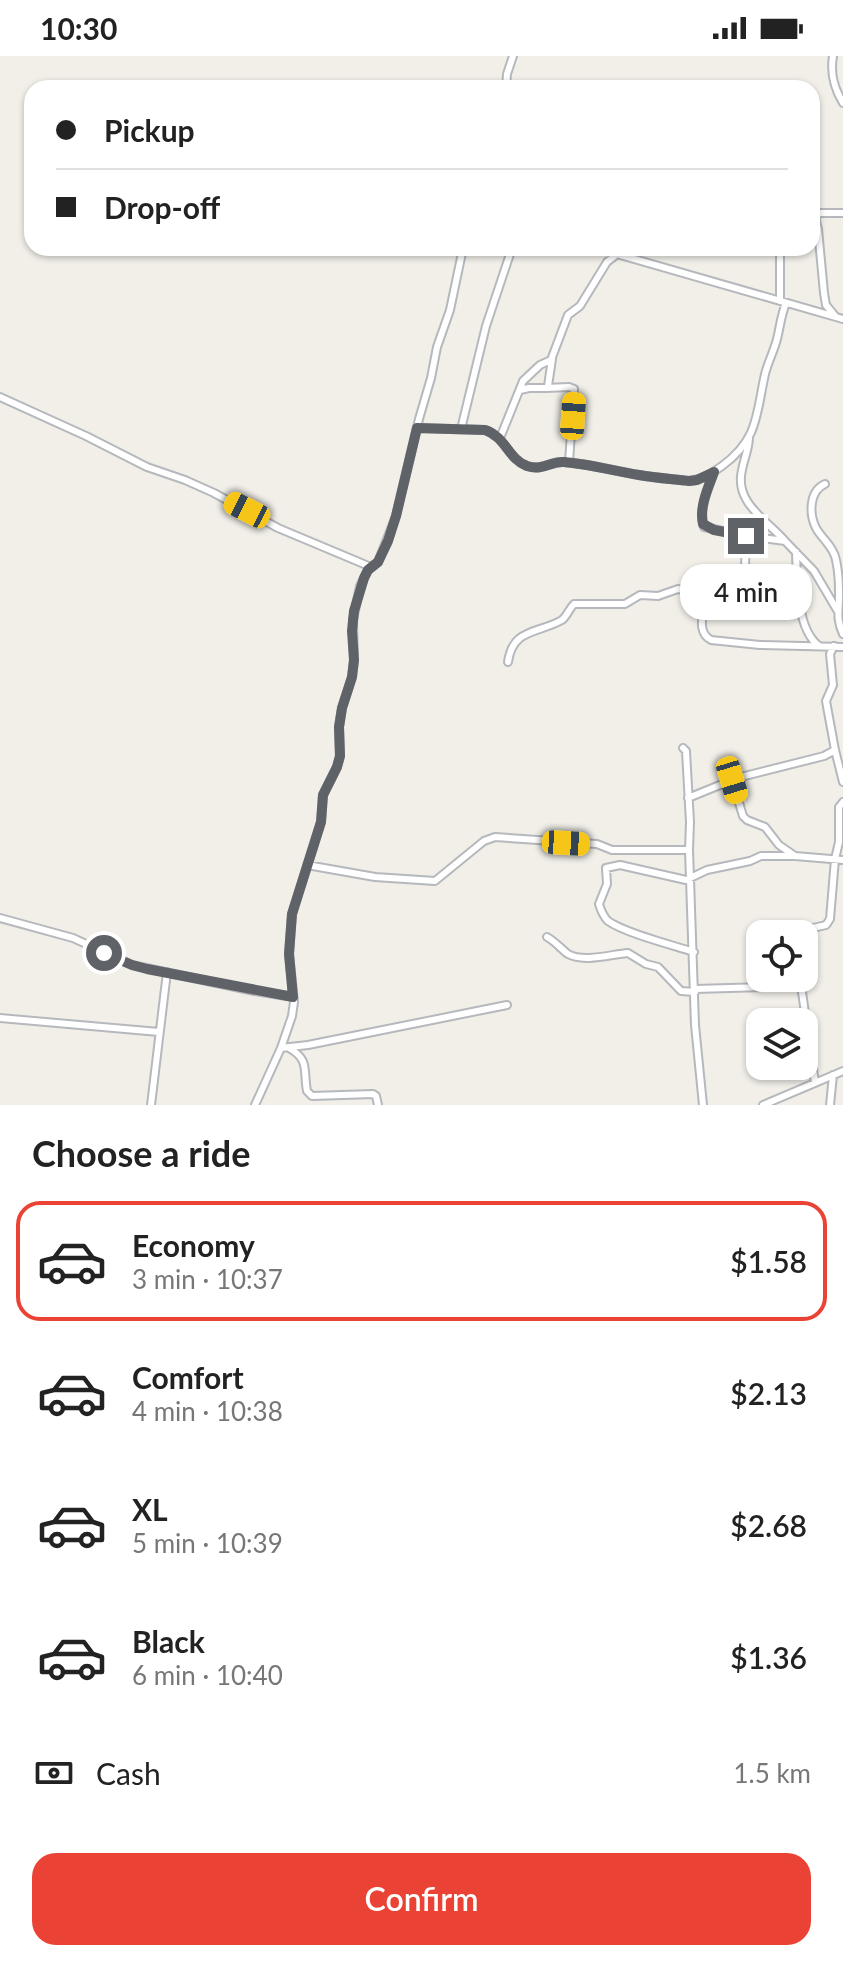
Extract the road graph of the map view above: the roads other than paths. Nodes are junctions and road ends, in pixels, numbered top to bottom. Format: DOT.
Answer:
graph roads {
  1 [pos="513,56"];
  2 [pos="833,56"];
  3 [pos="507,80"];
  4 [pos="843,103"];
  5 [pos="820,213"];
  6 [pos="843,213"];
  7 [pos="820,243"];
  8 [pos="461,256"];
  9 [pos="509,256"];
  10 [pos="614,256"];
  11 [pos="624,256"];
  12 [pos="780,256"];
  13 [pos="783,302"];
  14 [pos="835,316"];
  15 [pos="843,319"];
  16 [pos="552,359"];
  17 [pos="546,388"];
  18 [pos="520,390"];
  19 [pos="0,397"];
  20 [pos="417,428"];
  21 [pos="461,429"];
  22 [pos="749,437"];
  23 [pos="500,438"];
  24 [pos="569,462"];
  25 [pos="714,472"];
  26 [pos="825,484"];
  27 [pos="746,536"];
  28 [pos="785,541"];
  29 [pos="796,552"];
  30 [pos="371,567"];
  31 [pos="745,568"];
  32 [pos="840,578"];
  33 [pos="837,610"];
  34 [pos="843,634"];
  35 [pos="834,646"];
  36 [pos="820,647"];
  37 [pos="843,647"];
  38 [pos="508,662"];
  39 [pos="843,688"];
  40 [pos="831,690"];
  41 [pos="843,733"];
  42 [pos="832,735"];
  43 [pos="683,748"];
  44 [pos="835,750"];
  45 [pos="840,762"];
  46 [pos="732,780"];
  47 [pos="843,782"];
  48 [pos="688,798"];
  49 [pos="843,802"];
  50 [pos="689,850"];
  51 [pos="795,856"];
  52 [pos="835,859"];
  53 [pos="843,860"];
  54 [pos="307,865"];
  55 [pos="691,879"];
  56 [pos="0,918"];
  57 [pos="818,927"];
  58 [pos="547,937"];
  59 [pos="694,952"];
  60 [pos="167,972"];
  61 [pos="746,986"];
  62 [pos="695,990"];
  63 [pos="801,992"];
  64 [pos="293,997"];
  65 [pos="507,1005"];
  66 [pos="0,1018"];
  67 [pos="159,1032"];
  68 [pos="285,1048"];
  69 [pos="843,1071"];
  70 [pos="833,1075"];
  71 [pos="815,1083"];
  72 [pos="151,1105"];
  73 [pos="255,1105"];
  74 [pos="378,1105"];
  75 [pos="703,1105"];
  76 [pos="763,1105"];
  77 [pos="830,1105"];
  1 -- 3 [label="street"];
  2 -- 4 [label="street"];
  5 -- 6 [label="street"];
  7 -- 14 [label="street"];
  8 -- 20 [label="street"];
  9 -- 21 [label="street"];
  10 -- 16 [label="street"];
  11 -- 13 [label="street"];
  12 -- 13 [label="street"];
  13 -- 14 [label="street"];
  13 -- 22 [label="street"];
  14 -- 15 [label="street"];
  16 -- 17 [label="street"];
  16 -- 18 [label="street"];
  17 -- 18 [label="street"];
  17 -- 24 [label="street"];
  18 -- 23 [label="street"];
  19 -- 30 [label="street"];
  20 -- 21 [label="street"];
  20 -- 30 [label="street"];
  21 -- 23 [label="street"];
  22 -- 25 [label="street"];
  22 -- 28 [label="street"];
  23 -- 24 [label="street"];
  24 -- 25 [label="street"];
  25 -- 27 [label="street"];
  26 -- 32 [label="street"];
  27 -- 28 [label="street"];
  27 -- 31 [label="street"];
  28 -- 29 [label="street"];
  29 -- 33 [label="street"];
  29 -- 36 [label="street"];
  30 -- 54 [label="street"];
  32 -- 33 [label="street"];
  33 -- 34 [label="street"];
  35 -- 36 [label="street"];
  35 -- 37 [label="street"];
  35 -- 40 [label="street"];
  36 -- 38 [label="street"];
  39 -- 40 [label="street"];
  40 -- 42 [label="street"];
  41 -- 42 [label="street"];
  42 -- 44 [label="street"];
  43 -- 48 [label="street"];
  44 -- 45 [label="street"];
  44 -- 46 [label="street"];
  45 -- 47 [label="street"];
  46 -- 48 [label="street"];
  46 -- 51 [label="street"];
  48 -- 50 [label="street"];
  49 -- 52 [label="street"];
  50 -- 54 [label="street"];
  50 -- 55 [label="street"];
  51 -- 52 [label="street"];
  51 -- 55 [label="street"];
  52 -- 53 [label="street"];
  52 -- 57 [label="street"];
  54 -- 64 [label="street"];
  55 -- 59 [label="street"];
  55 -- 59 [label="street"];
  56 -- 60 [label="street"];
  58 -- 62 [label="street"];
  59 -- 62 [label="street"];
  60 -- 64 [label="street"];
  60 -- 67 [label="street"];
  61 -- 62 [label="street"];
  62 -- 75 [label="street"];
  63 -- 71 [label="street"];
  64 -- 68 [label="street"];
  65 -- 68 [label="street"];
  66 -- 67 [label="street"];
  67 -- 72 [label="street"];
  68 -- 73 [label="street"];
  68 -- 74 [label="street"];
  69 -- 70 [label="street"];
  70 -- 71 [label="street"];
  70 -- 77 [label="street"];
  71 -- 76 [label="street"];
}
